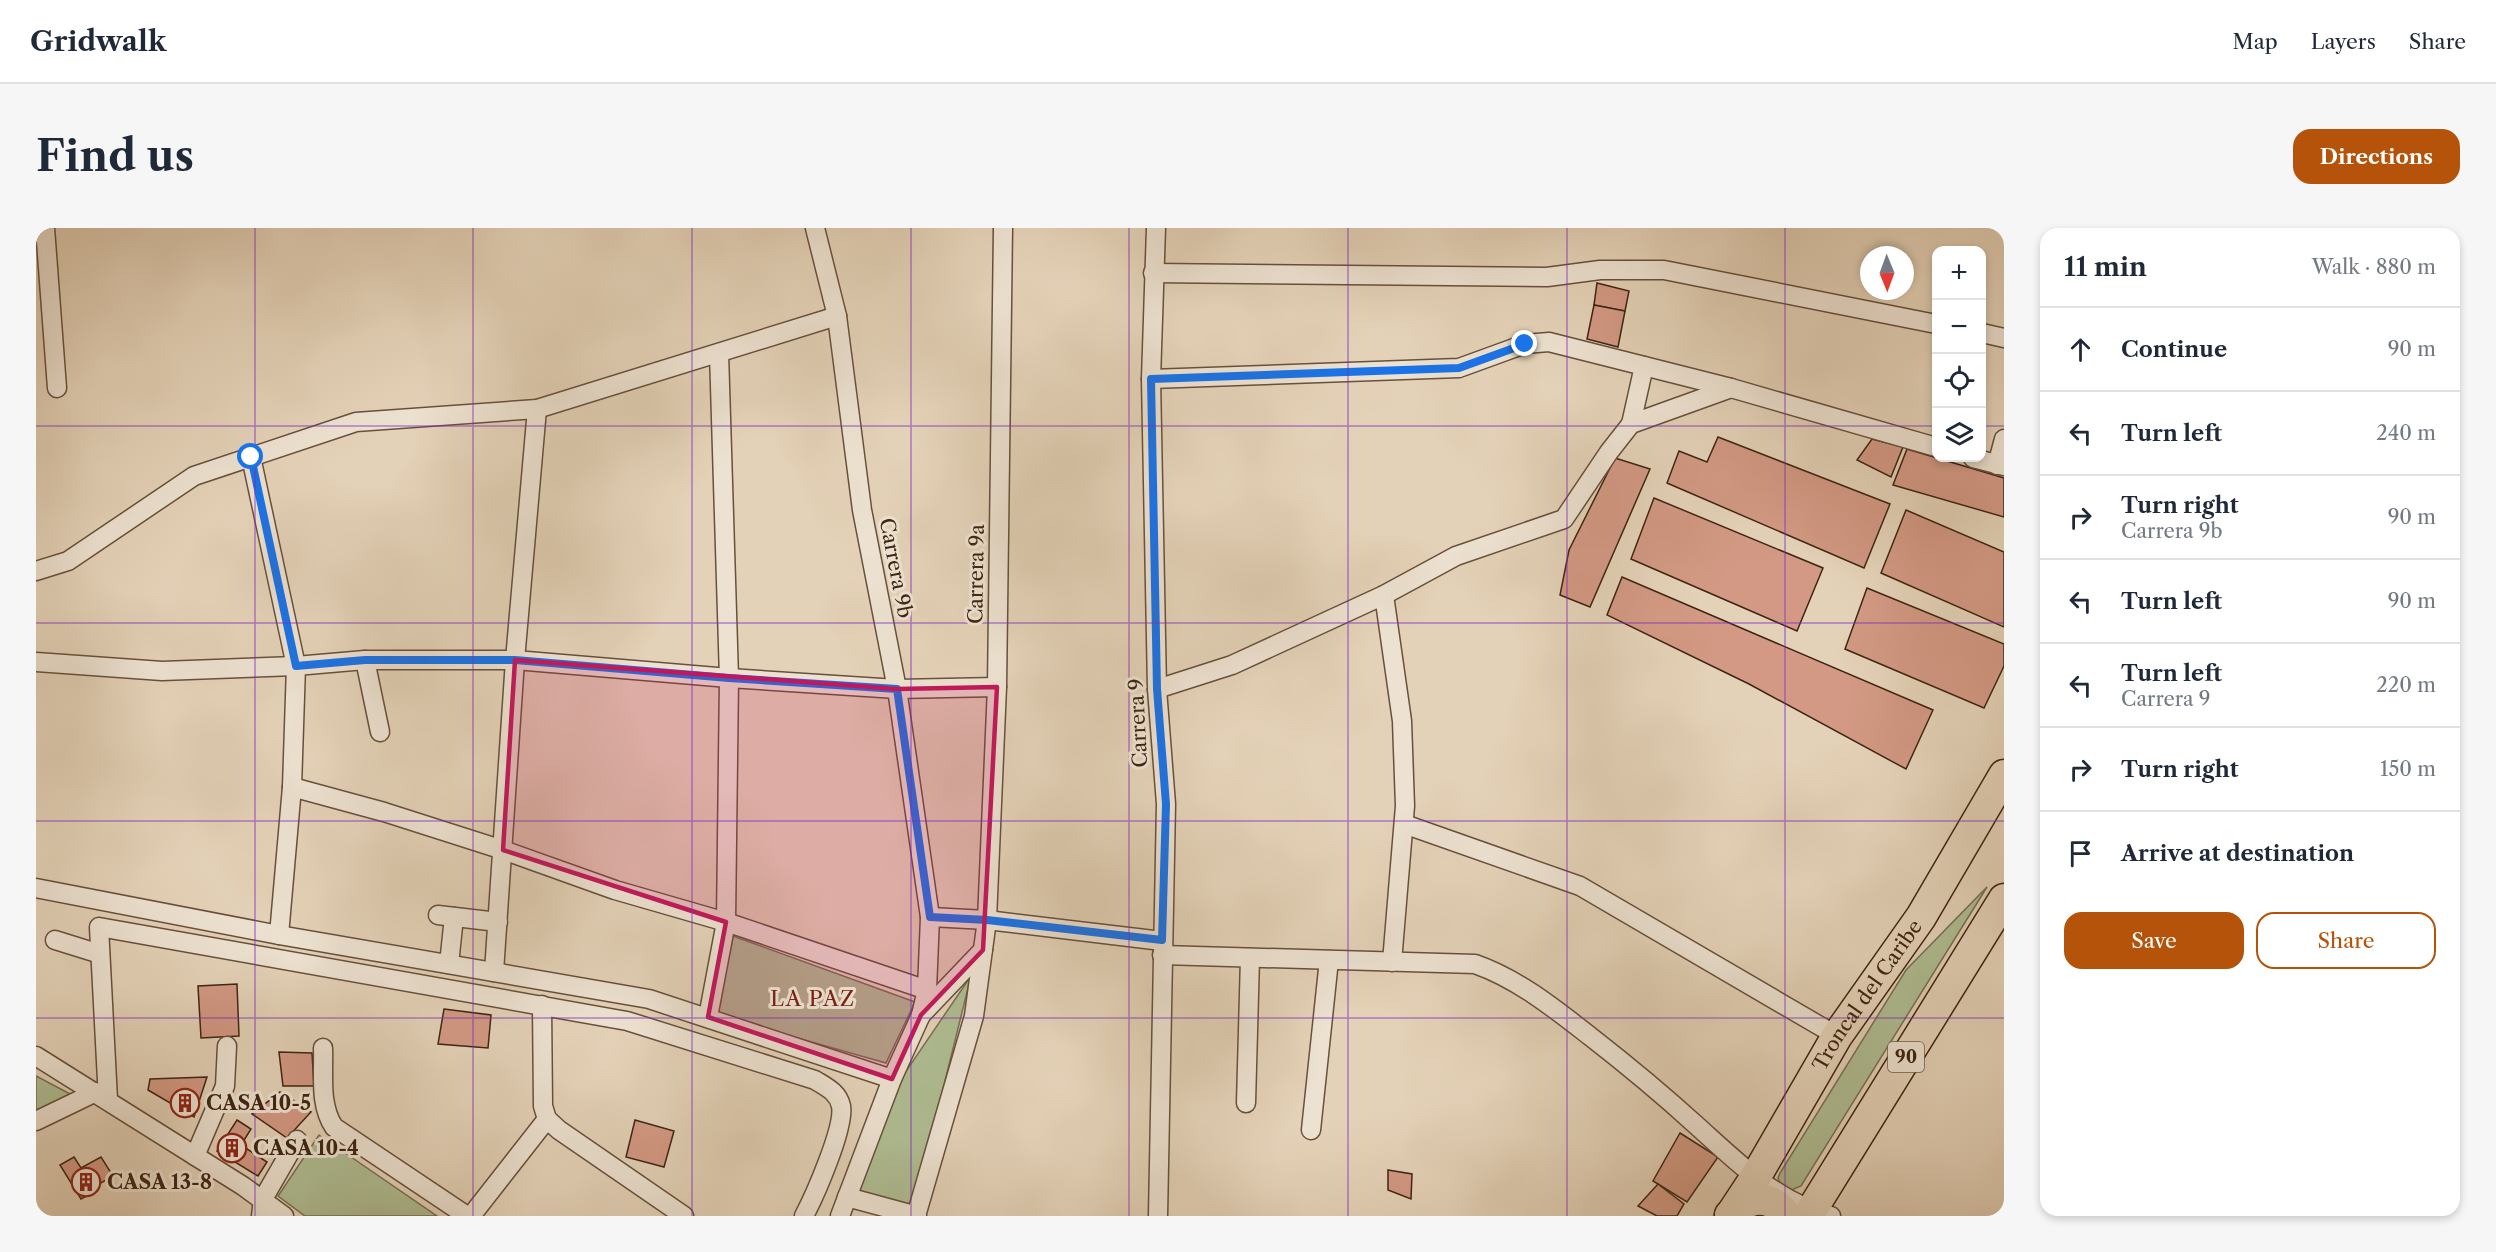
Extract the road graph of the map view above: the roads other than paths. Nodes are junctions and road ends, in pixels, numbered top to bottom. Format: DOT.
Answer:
graph roads {
  1 [pos="45,228"];
  2 [pos="815,228"];
  3 [pos="1003,228"];
  4 [pos="1156,228"];
  5 [pos="1153,273"];
  6 [pos="837,316"];
  7 [pos="1932,323"];
  8 [pos="1986,334"];
  9 [pos="2004,338"];
  10 [pos="719,353"];
  11 [pos="1644,366"];
  12 [pos="1151,379"];
  13 [pos="57,388"];
  14 [pos="1731,388"];
  15 [pos="537,409"];
  16 [pos="1631,424"];
  17 [pos="2004,439"];
  18 [pos="1932,446"];
  19 [pos="251,457"];
  20 [pos="1986,462"];
  21 [pos="2001,466"];
  22 [pos="36,571"];
  23 [pos="1384,595"];
  24 [pos="365,660"];
  25 [pos="515,660"];
  26 [pos="36,662"];
  27 [pos="296,666"];
  28 [pos="729,678"];
  29 [pos="998,687"];
  30 [pos="897,689"];
  31 [pos="1157,689"];
  32 [pos="380,732"];
  33 [pos="2004,775"];
  34 [pos="292,788"];
  35 [pos="1404,824"];
  36 [pos="503,850"];
  37 [pos="36,888"];
  38 [pos="2004,899"];
  39 [pos="930,917"];
  40 [pos="987,920"];
  41 [pos="498,922"];
  42 [pos="726,922"];
  43 [pos="279,936"];
  44 [pos="55,940"];
  45 [pos="1162,948"];
  46 [pos="983,950"];
  47 [pos="100,954"];
  48 [pos="1250,958"];
  49 [pos="1329,960"];
  50 [pos="1392,962"];
  51 [pos="449,964"];
  52 [pos="494,972"];
  53 [pos="927,990"];
  54 [pos="542,1005"];
  55 [pos="921,1015"];
  56 [pos="708,1017"];
  57 [pos="1836,1036"];
  58 [pos="227,1046"];
  59 [pos="323,1048"];
  60 [pos="36,1056"];
  61 [pos="892,1079"];
  62 [pos="102,1096"];
  63 [pos="1246,1103"];
  64 [pos="547,1119"];
  65 [pos="36,1121"];
  66 [pos="1311,1130"];
  67 [pos="297,1140"];
  68 [pos="195,1156"];
  69 [pos="1755,1178"];
  70 [pos="847,1197"];
  71 [pos="262,1208"];
  72 [pos="1730,1215"];
  73 [pos="1809,1215"];
  74 [pos="284,1216"];
  75 [pos="469,1216"];
  76 [pos="684,1216"];
  77 [pos="804,1216"];
  78 [pos="840,1216"];
  79 [pos="917,1216"];
  80 [pos="1158,1216"];
  1 -- 13 [label="street"];
  2 -- 6 [label="street, Carrera 9b"];
  3 -- 29 [label="street, Carrera 9a"];
  4 -- 5 [label="street, Carrera 9"];
  5 -- 7 [label="street"];
  5 -- 12 [label="street, Carrera 9"];
  6 -- 10 [label="street"];
  6 -- 30 [label="street, Carrera 9b"];
  8 -- 9 [label="street"];
  10 -- 15 [label="street"];
  10 -- 28 [label="street"];
  11 -- 12 [label="street"];
  11 -- 14 [label="street"];
  11 -- 16 [label="street"];
  12 -- 31 [label="street, Carrera 9"];
  14 -- 16 [label="street"];
  14 -- 18 [label="street"];
  15 -- 19 [label="street"];
  15 -- 25 [label="street"];
  16 -- 23 [label="street"];
  17 -- 21 [label="street"];
  19 -- 22 [label="street"];
  19 -- 27 [label="street"];
  20 -- 21 [label="street"];
  23 -- 31 [label="street"];
  23 -- 35 [label="street"];
  24 -- 25 [label="street"];
  24 -- 27 [label="street"];
  24 -- 32 [label="street"];
  25 -- 28 [label="street"];
  25 -- 36 [label="street"];
  26 -- 27 [label="street"];
  27 -- 34 [label="street"];
  28 -- 30 [label="street"];
  28 -- 42 [label="street"];
  29 -- 30 [label="street"];
  29 -- 40 [label="street, Carrera 9a"];
  30 -- 39 [label="street, Carrera 9b"];
  31 -- 45 [label="street, Carrera 9"];
  33 -- 57 [label="highway, Troncal del Caribe"];
  34 -- 36 [label="street"];
  34 -- 43 [label="street"];
  35 -- 50 [label="street"];
  35 -- 57 [label="street"];
  36 -- 41 [label="street"];
  36 -- 42 [label="street"];
  37 -- 43 [label="street"];
  38 -- 73 [label="highway, 90"];
  39 -- 40 [label="street"];
  39 -- 53 [label="street, Carrera 9b"];
  40 -- 45 [label="street"];
  40 -- 46 [label="street, Carrera 9a"];
  41 -- 51 [label="street"];
  41 -- 52 [label="street"];
  42 -- 53 [label="street"];
  42 -- 56 [label="street"];
  43 -- 51 [label="street"];
  44 -- 47 [label="street"];
  45 -- 48 [label="street"];
  45 -- 80 [label="street, Carrera 9"];
  46 -- 55 [label="street"];
  46 -- 79 [label="street, Carrera 9a"];
  47 -- 54 [label="street"];
  47 -- 62 [label="street"];
  48 -- 49 [label="street"];
  48 -- 63 [label="street"];
  49 -- 50 [label="street"];
  49 -- 66 [label="street"];
  50 -- 69 [label="street"];
  51 -- 52 [label="street"];
  52 -- 56 [label="street"];
  53 -- 55 [label="street, Carrera 9b"];
  54 -- 64 [label="street"];
  54 -- 77 [label="street"];
  55 -- 61 [label="street"];
  56 -- 61 [label="street"];
  57 -- 69 [label="highway, Troncal del Caribe"];
  58 -- 68 [label="street"];
  59 -- 75 [label="street"];
  60 -- 62 [label="street"];
  61 -- 70 [label="street"];
  62 -- 65 [label="street"];
  62 -- 68 [label="street"];
  64 -- 75 [label="street"];
  64 -- 76 [label="street"];
  67 -- 71 [label="street"];
  68 -- 71 [label="street"];
  69 -- 72 [label="highway, Troncal del Caribe"];
  69 -- 73 [label="street"];
  70 -- 78 [label="street"];
  70 -- 79 [label="street"];
  71 -- 74 [label="street"];
  72 -- 73 [label="highway"];
}
